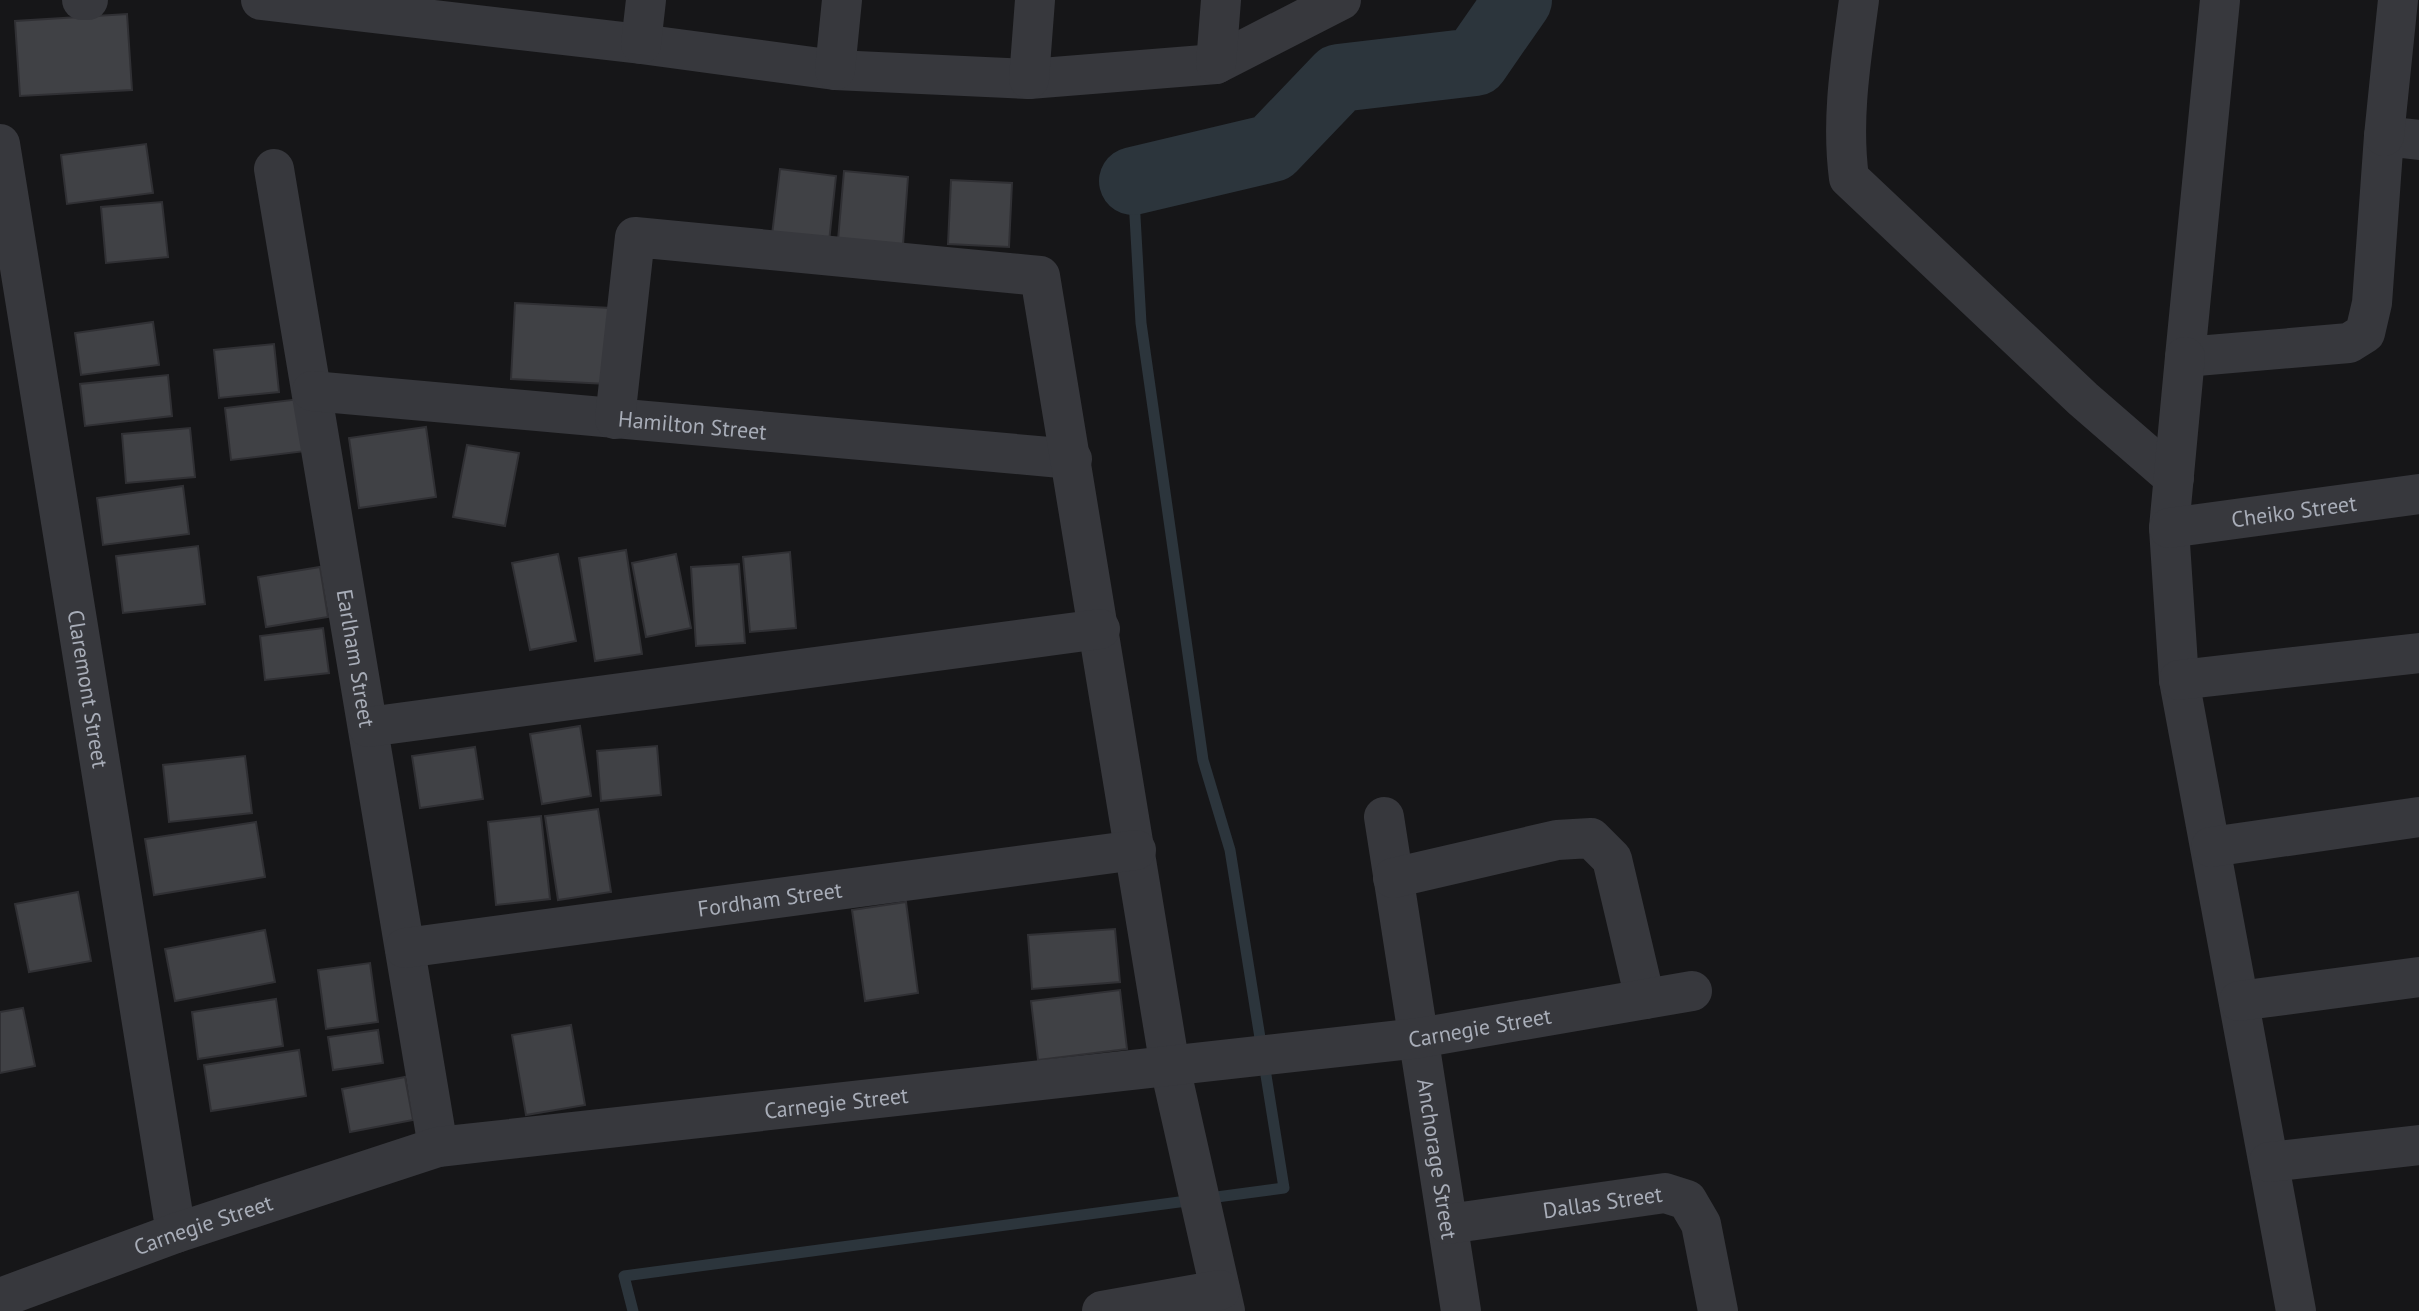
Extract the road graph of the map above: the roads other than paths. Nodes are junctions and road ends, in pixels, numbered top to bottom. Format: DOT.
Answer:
graph roads {
  1 [pos="82,0"];
  2 [pos="88,0"];
  3 [pos="264,0"];
  4 [pos="646,0"];
  5 [pos="842,0"];
  6 [pos="1035,0"];
  7 [pos="1221,0"];
  8 [pos="1341,0"];
  9 [pos="1859,0"];
  10 [pos="2220,0"];
  11 [pos="2398,0"];
  12 [pos="458,12"];
  13 [pos="641,44"];
  14 [pos="1216,64"];
  15 [pos="835,70"];
  16 [pos="1029,79"];
  17 [pos="2401,138"];
  18 [pos="0,144"];
  19 [pos="274,169"];
  20 [pos="2185,357"];
  21 [pos="312,391"];
  22 [pos="615,419"];
  23 [pos="1072,459"];
  24 [pos="2174,478"];
  25 [pos="2419,494"];
  26 [pos="2169,528"];
  27 [pos="1100,629"];
  28 [pos="2419,653"];
  29 [pos="2179,680"];
  30 [pos="368,727"];
  31 [pos="1384,817"];
  32 [pos="2419,817"];
  33 [pos="2211,847"];
  34 [pos="1136,850"];
  35 [pos="1393,878"];
  36 [pos="405,948"];
  37 [pos="2419,977"];
  38 [pos="1692,991"];
  39 [pos="1645,999"];
  40 [pos="2239,1001"];
  41 [pos="1419,1038"];
  42 [pos="1170,1067"];
  43 [pos="2419,1145"];
  44 [pos="438,1147"];
  45 [pos="2269,1162"];
  46 [pos="1448,1224"];
  47 [pos="176,1233"];
  48 [pos="0,1298"];
  49 [pos="1222,1300"];
  50 [pos="1102,1311"];
  51 [pos="1461,1311"];
  52 [pos="1718,1311"];
  53 [pos="2296,1311"];
  1 -- 2 [label="street"];
  3 -- 12 [label="street"];
  4 -- 13 [label="street"];
  5 -- 15 [label="street"];
  6 -- 16 [label="street"];
  7 -- 14 [label="street"];
  8 -- 14 [label="street"];
  9 -- 24 [label="street"];
  10 -- 20 [label="street"];
  11 -- 17 [label="street"];
  12 -- 13 [label="street"];
  13 -- 15 [label="street"];
  14 -- 16 [label="street"];
  15 -- 16 [label="street"];
  17 -- 20 [label="street"];
  18 -- 47 [label="street, Claremont Street"];
  19 -- 21 [label="street, Earlham Street"];
  20 -- 24 [label="street"];
  21 -- 22 [label="street, Hamilton Street"];
  21 -- 30 [label="street, Earlham Street"];
  22 -- 23 [label="street, Hamilton Street"];
  22 -- 23 [label="street"];
  23 -- 27 [label="street"];
  24 -- 26 [label="street"];
  25 -- 26 [label="street, Cheiko Street"];
  26 -- 29 [label="street"];
  27 -- 30 [label="street"];
  27 -- 34 [label="street"];
  28 -- 29 [label="street"];
  29 -- 33 [label="street"];
  30 -- 36 [label="street, Earlham Street"];
  31 -- 35 [label="street, Anchorage Street"];
  32 -- 33 [label="street"];
  33 -- 40 [label="street"];
  34 -- 36 [label="street, Fordham Street"];
  34 -- 42 [label="street"];
  35 -- 39 [label="street"];
  35 -- 41 [label="street, Anchorage Street"];
  36 -- 44 [label="street, Earlham Street"];
  37 -- 40 [label="street"];
  38 -- 39 [label="street, Carnegie Street"];
  39 -- 41 [label="street, Carnegie Street"];
  40 -- 45 [label="street"];
  41 -- 42 [label="street, Carnegie Street"];
  41 -- 46 [label="street, Anchorage Street"];
  42 -- 44 [label="street, Carnegie Street"];
  42 -- 49 [label="street"];
  43 -- 45 [label="street"];
  44 -- 47 [label="street, Carnegie Street"];
  45 -- 53 [label="street"];
  46 -- 51 [label="street, Anchorage Street"];
  46 -- 52 [label="street, Dallas Street"];
  47 -- 48 [label="street, Carnegie Street"];
  49 -- 50 [label="street"];
}
